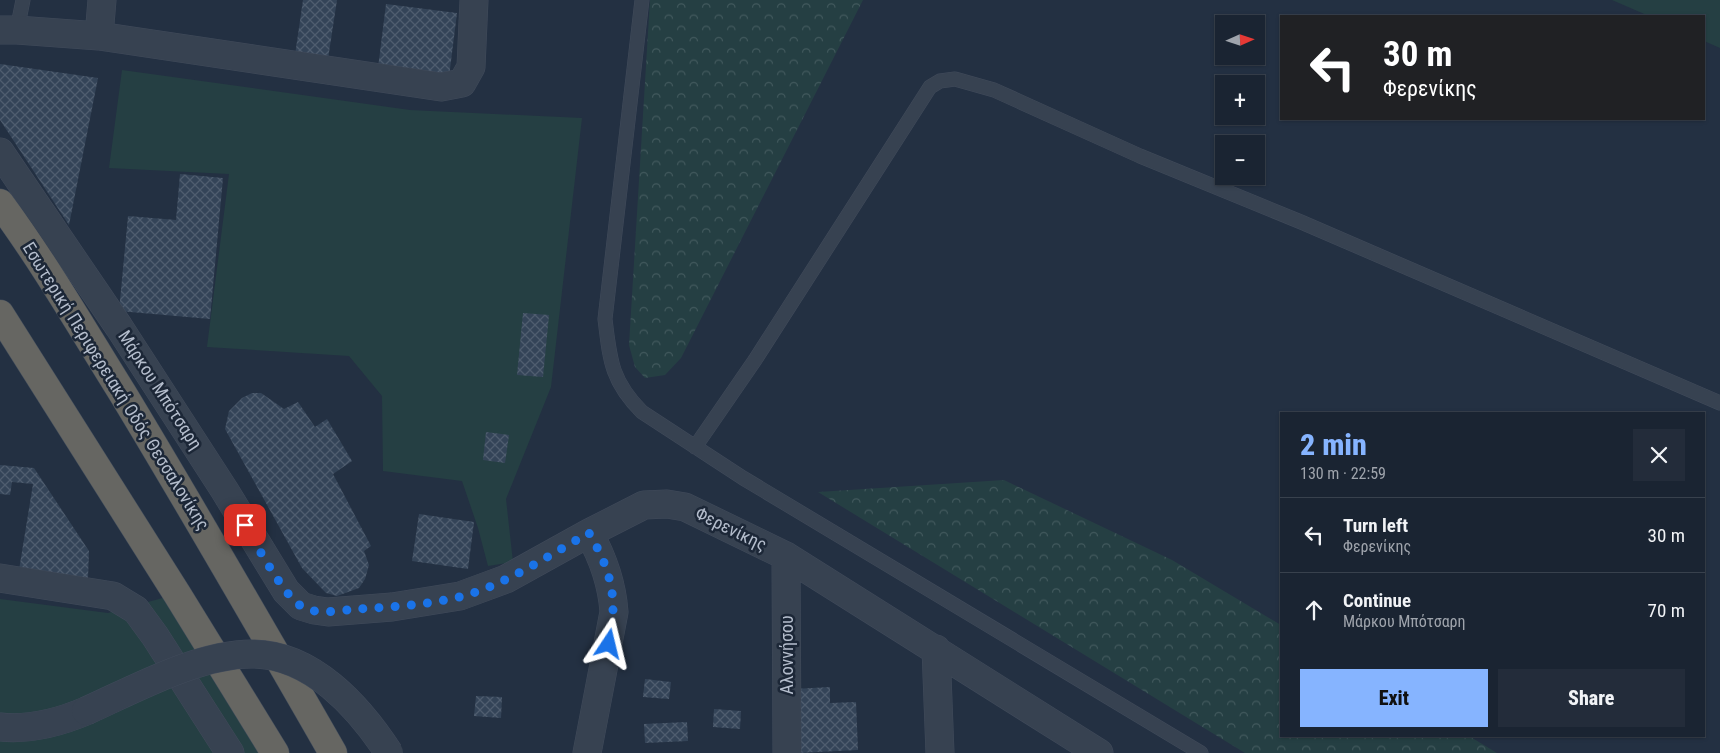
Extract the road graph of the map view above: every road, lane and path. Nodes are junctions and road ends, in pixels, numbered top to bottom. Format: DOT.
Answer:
graph roads {
  1 [pos="22,0"];
  2 [pos="102,0"];
  3 [pos="474,0"];
  4 [pos="642,0"];
  5 [pos="9,30"];
  6 [pos="99,36"];
  7 [pos="0,152"];
  8 [pos="0,203"];
  9 [pos="0,314"];
  10 [pos="1720,403"];
  11 [pos="695,447"];
  12 [pos="589,533"];
  13 [pos="786,556"];
  14 [pos="0,578"];
  15 [pos="328,612"];
  16 [pos="936,649"];
  17 [pos="0,727"];
  18 [pos="1095,752"];
  19 [pos="230,753"];
  20 [pos="275,753"];
  21 [pos="333,753"];
  22 [pos="388,753"];
  23 [pos="587,753"];
  24 [pos="787,753"];
  25 [pos="940,753"];
  26 [pos="1201,753"];
  1 -- 5 [label="lane"];
  2 -- 6 [label="street"];
  3 -- 6 [label="street"];
  4 -- 11 [label="lane"];
  5 -- 6 [label="street"];
  7 -- 15 [label="street, Μάρκου Μπότσαρη"];
  8 -- 21 [label="highway, Εσωτερική Περιφερειακή Οδός Θεσσαλονίκης"];
  9 -- 20 [label="highway"];
  10 -- 11 [label="lane"];
  11 -- 26 [label="lane"];
  12 -- 13 [label="street, Φερενίκης"];
  12 -- 15 [label="street, Φερενίκης"];
  12 -- 23 [label="street"];
  13 -- 16 [label="street, Φερενίκης"];
  13 -- 24 [label="street, Αλοννήσου"];
  14 -- 19 [label="street"];
  16 -- 18 [label="street, Φερενίκης"];
  16 -- 25 [label="street"];
  17 -- 22 [label="street, bridge"];
}
